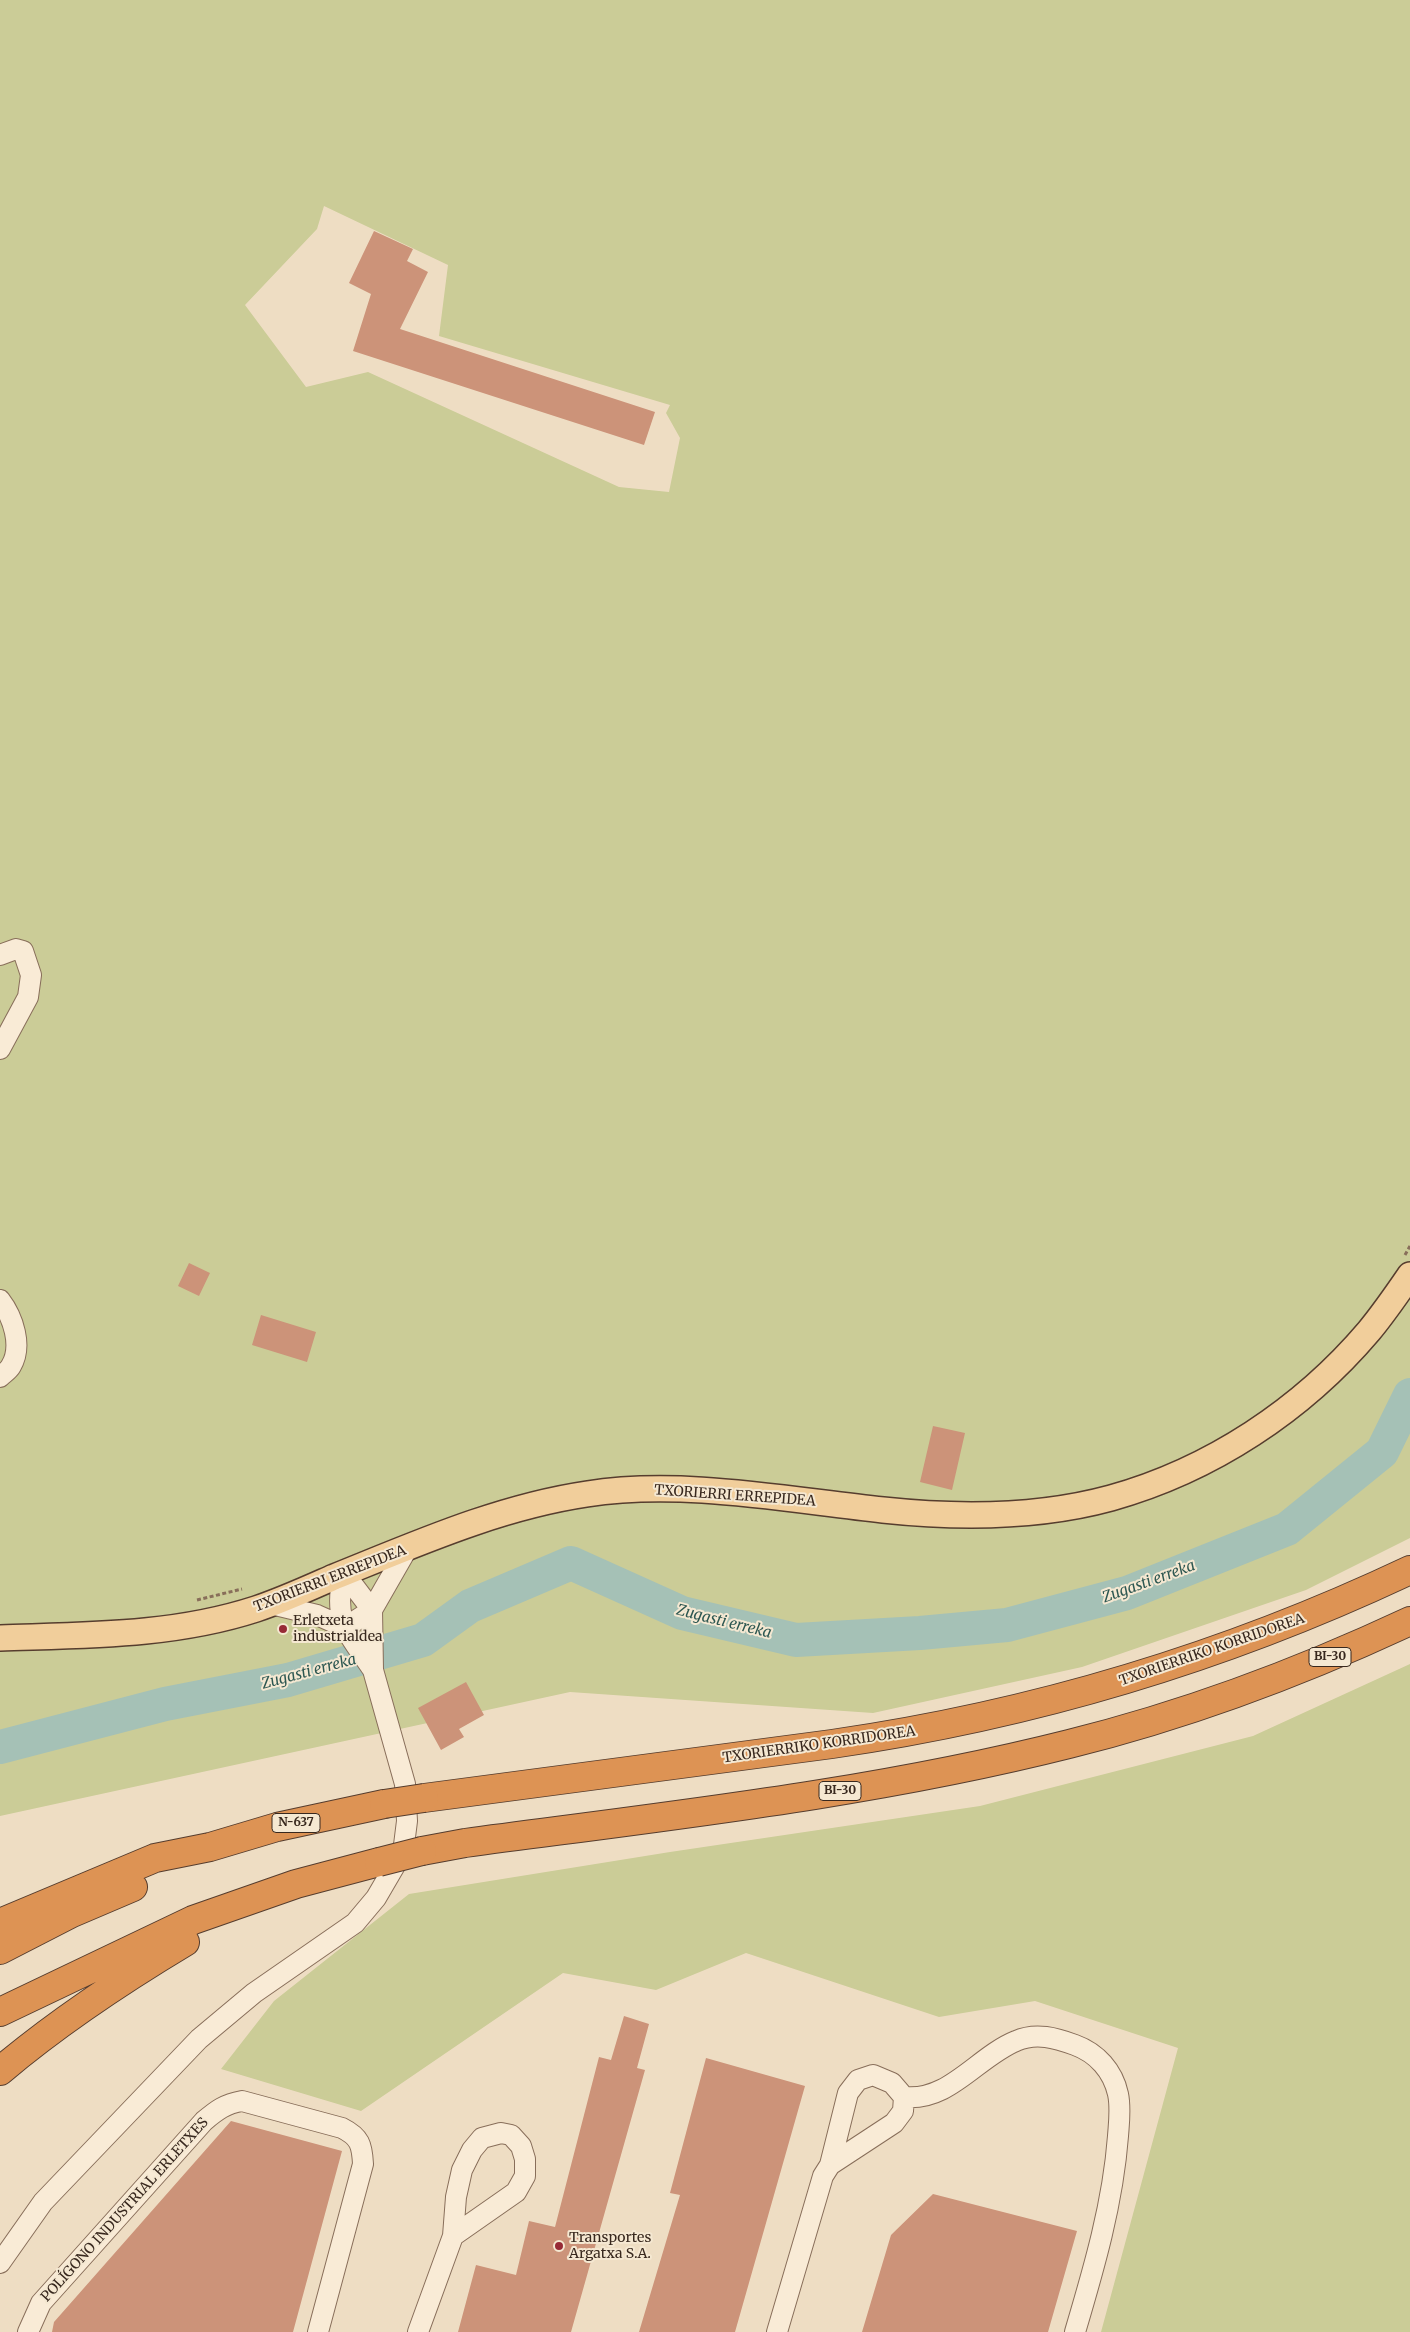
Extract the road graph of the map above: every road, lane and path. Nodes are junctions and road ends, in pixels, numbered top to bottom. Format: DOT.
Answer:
graph roads {
  1 [pos="0,955"];
  2 [pos="0,1049"];
  3 [pos="1410,1275"];
  4 [pos="0,1300"];
  5 [pos="0,1377"];
  6 [pos="406,1549"];
  7 [pos="1410,1570"];
  8 [pos="344,1573"];
  9 [pos="271,1604"];
  10 [pos="372,1614"];
  11 [pos="1410,1621"];
  12 [pos="344,1627"];
  13 [pos="0,1638"];
  14 [pos="373,1670"];
  15 [pos="210,1847"];
  16 [pos="260,1898"];
  17 [pos="0,1923"];
  18 [pos="0,1950"];
  19 [pos="0,2012"];
  20 [pos="0,2071"];
  21 [pos="904,2098"];
  22 [pos="830,2165"];
  23 [pos="453,2236"];
  24 [pos="0,2263"];
  25 [pos="28,2332"];
  26 [pos="318,2332"];
  27 [pos="418,2332"];
  28 [pos="777,2332"];
  29 [pos="1075,2332"];
  1 -- 2 [label="street"];
  3 -- 6 [label="main road, TXORIERRI ERREPIDEA"];
  4 -- 5 [label="street"];
  6 -- 8 [label="main road, TXORIERRI ERREPIDEA"];
  6 -- 10 [label="street"];
  7 -- 15 [label="highway, TXORIERRIKO KORRIDOREA / N-637, bridge"];
  8 -- 9 [label="main road, TXORIERRI ERREPIDEA"];
  8 -- 10 [label="street"];
  8 -- 12 [label="street"];
  9 -- 12 [label="street"];
  9 -- 13 [label="main road, TXORIERRI ERREPIDEA"];
  10 -- 12 [label="street"];
  10 -- 14 [label="street"];
  11 -- 16 [label="highway, BI-30, bridge"];
  12 -- 14 [label="street"];
  14 -- 24 [label="street"];
  15 -- 17 [label="highway"];
  15 -- 18 [label="highway"];
  16 -- 19 [label="highway"];
  16 -- 20 [label="highway"];
  21 -- 22 [label="street"];
  21 -- 22 [label="street"];
  21 -- 29 [label="street"];
  22 -- 28 [label="street"];
  23 -- 23 [label="street"];
  23 -- 27 [label="street"];
  25 -- 26 [label="street, POLÍGONO INDUSTRIAL ERLETXES"];
}
